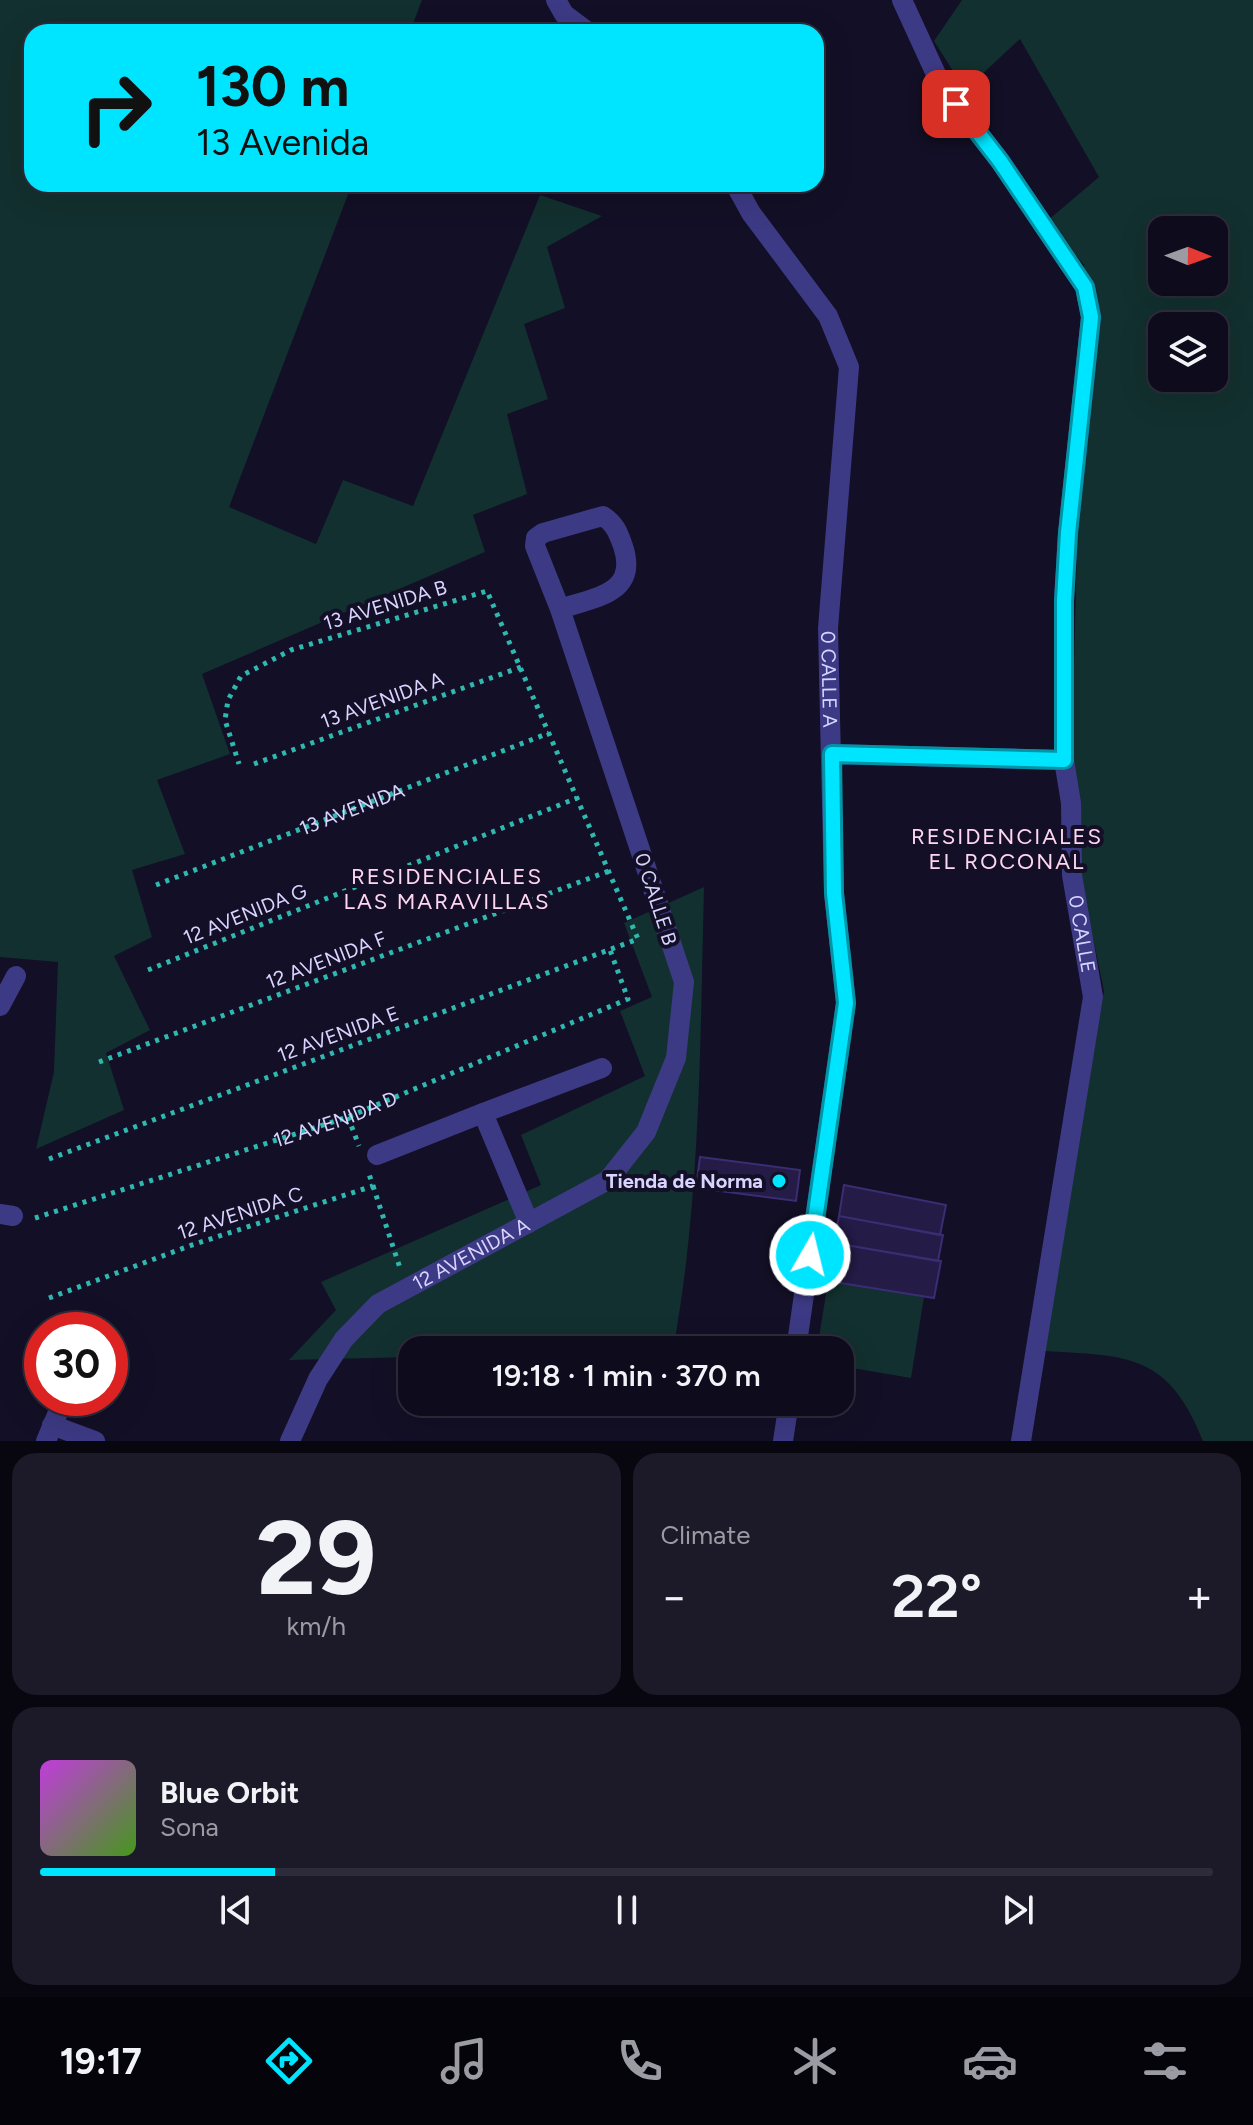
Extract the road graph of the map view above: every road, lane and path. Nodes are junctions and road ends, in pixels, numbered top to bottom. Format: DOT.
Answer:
graph roads {
  1 [pos="902,0"];
  2 [pos="560,7"];
  3 [pos="579,24"];
  4 [pos="739,192"];
  5 [pos="487,591"];
  6 [pos="560,609"];
  7 [pos="521,667"];
  8 [pos="549,733"];
  9 [pos="832,754"];
  10 [pos="1064,760"];
  11 [pos="239,764"];
  12 [pos="254,764"];
  13 [pos="577,798"];
  14 [pos="609,871"];
  15 [pos="156,885"];
  16 [pos="638,939"];
  17 [pos="610,950"];
  18 [pos="148,970"];
  19 [pos="16,976"];
  20 [pos="0,1006"];
  21 [pos="99,1062"];
  22 [pos="602,1068"];
  23 [pos="483,1113"];
  24 [pos="348,1117"];
  25 [pos="49,1159"];
  26 [pos="369,1162"];
  27 [pos="608,1180"];
  28 [pos="373,1186"];
  29 [pos="34,1218"];
  30 [pos="529,1223"];
  31 [pos="407,1287"];
  32 [pos="49,1298"];
  33 [pos="798,1336"];
  34 [pos="787,1416"];
  35 [pos="49,1433"];
  36 [pos="95,1441"];
  37 [pos="290,1441"];
  38 [pos="783,1441"];
  39 [pos="1021,1441"];
  1 -- 10 [label="street, 0 CALLE"];
  2 -- 3 [label="street"];
  4 -- 9 [label="street, 0 CALLE A"];
  5 -- 7 [label="path, 0 CALLE B"];
  5 -- 11 [label="path, 13 AVENIDA B"];
  6 -- 6 [label="street, 0 CALLE B"];
  6 -- 27 [label="street, 0 CALLE B"];
  7 -- 8 [label="path, 0 CALLE B"];
  7 -- 12 [label="path, 13 AVENIDA A"];
  8 -- 13 [label="path, 0 CALLE B"];
  8 -- 15 [label="path, 13 AVENIDA"];
  9 -- 10 [label="street"];
  9 -- 33 [label="street, 0 CALLE A"];
  10 -- 39 [label="street, 0 CALLE"];
  13 -- 14 [label="path, 0 CALLE B"];
  13 -- 18 [label="path, 12 AVENIDA G"];
  14 -- 16 [label="path, 0 CALLE B"];
  14 -- 21 [label="path, 12 AVENIDA F"];
  16 -- 17 [label="path, 12 AVENIDA E"];
  17 -- 24 [label="path, 12 AVENIDA D"];
  17 -- 25 [label="path, 12 AVENIDA E"];
  19 -- 20 [label="street"];
  22 -- 23 [label="street"];
  23 -- 26 [label="street"];
  23 -- 30 [label="street"];
  24 -- 26 [label="path"];
  24 -- 29 [label="path, 12 AVENIDA D"];
  26 -- 28 [label="path"];
  27 -- 30 [label="street, 12 AVENIDA A"];
  28 -- 31 [label="path"];
  28 -- 32 [label="path, 12 AVENIDA C"];
  30 -- 31 [label="street, 12 AVENIDA A"];
  31 -- 37 [label="street, 12 AVENIDA A"];
  34 -- 38 [label="street"];
  35 -- 36 [label="street"];
}
